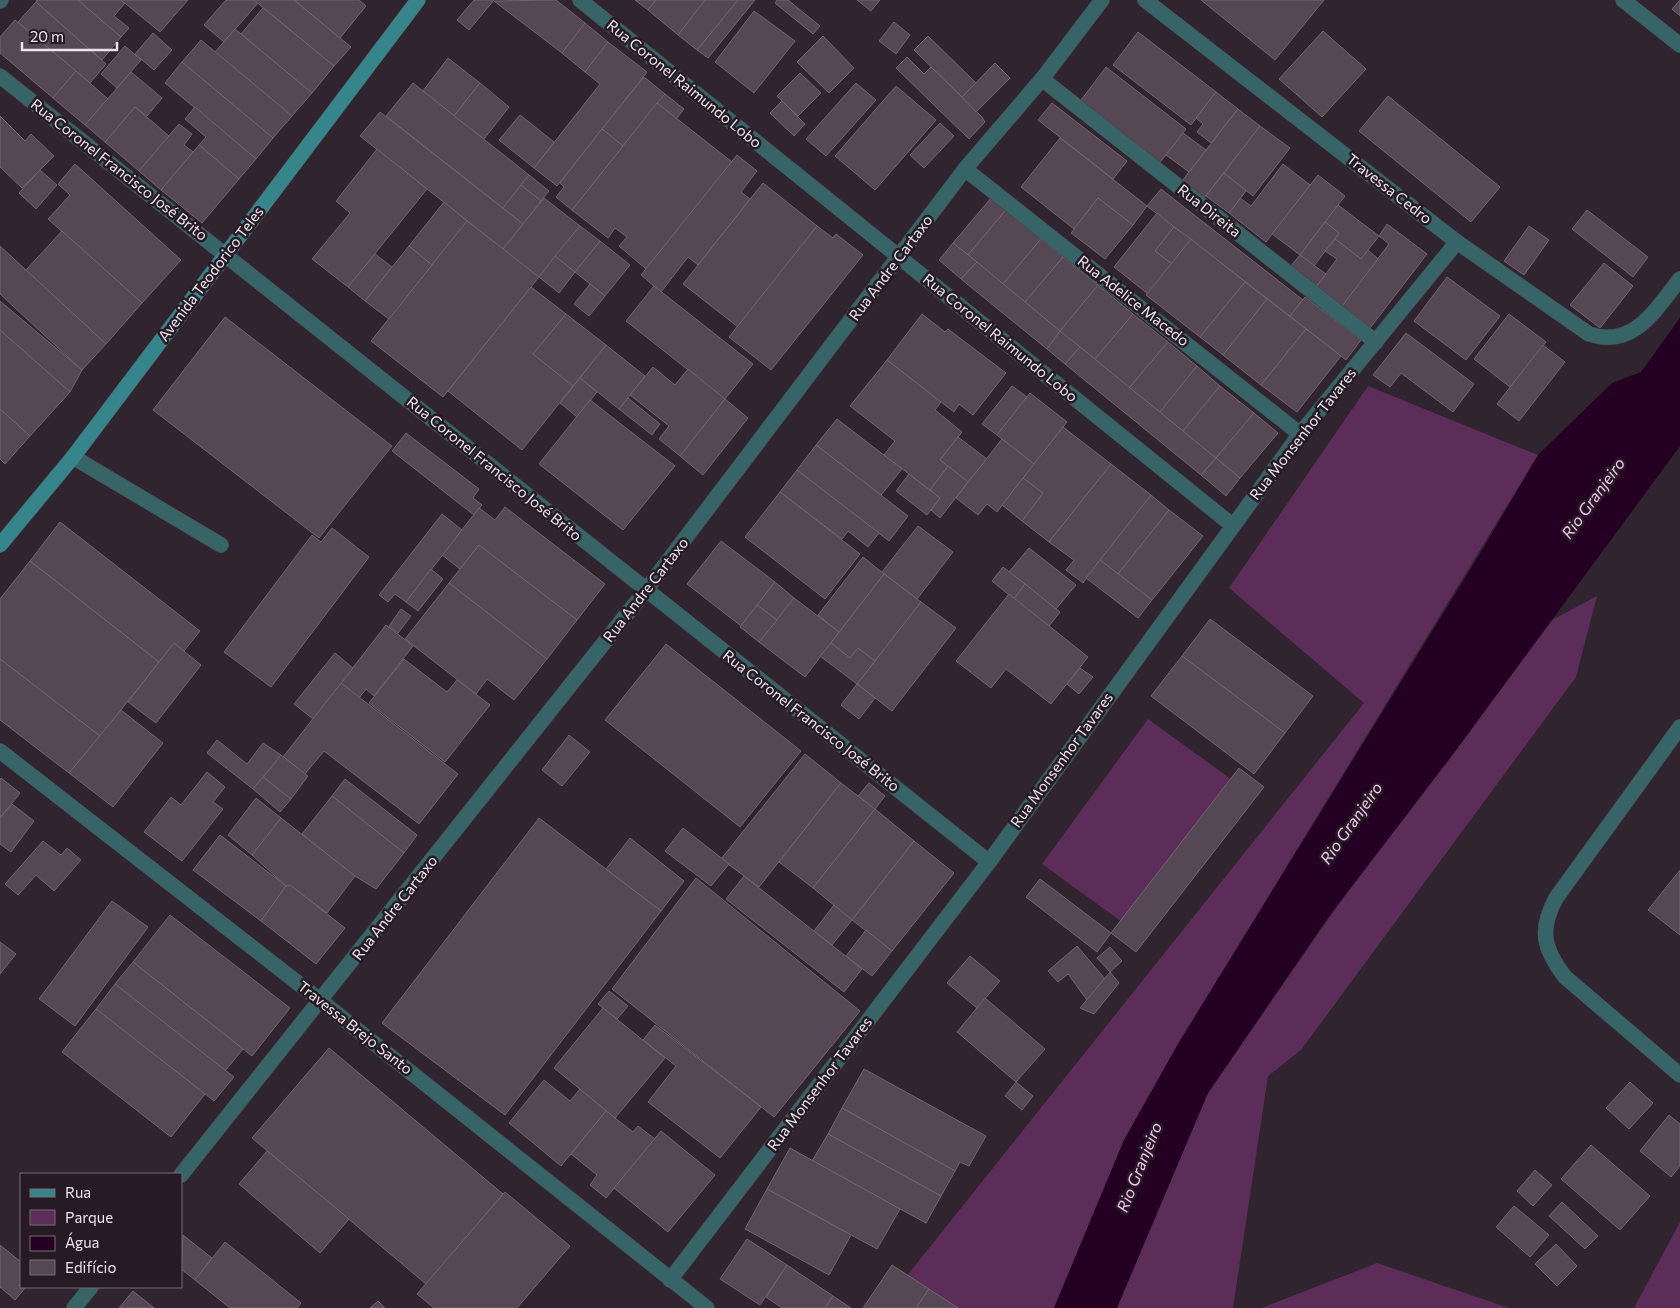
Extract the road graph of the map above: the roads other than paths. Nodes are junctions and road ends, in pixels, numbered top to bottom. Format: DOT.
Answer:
graph roads {
  1 [pos="418,0"];
  2 [pos="580,0"];
  3 [pos="1102,0"];
  4 [pos="1145,0"];
  5 [pos="1622,0"];
  6 [pos="1640,5"];
  7 [pos="1680,45"];
  8 [pos="0,76"];
  9 [pos="1042,79"];
  10 [pos="965,169"];
  11 [pos="1457,242"];
  12 [pos="225,255"];
  13 [pos="900,257"];
  14 [pos="1680,280"];
  15 [pos="1376,342"];
  16 [pos="1300,434"];
  17 [pos="73,457"];
  18 [pos="1232,525"];
  19 [pos="0,545"];
  20 [pos="221,545"];
  21 [pos="646,590"];
  22 [pos="1680,727"];
  23 [pos="0,751"];
  24 [pos="989,862"];
  25 [pos="321,1001"];
  26 [pos="1680,1075"];
  27 [pos="182,1174"];
  28 [pos="670,1280"];
  29 [pos="90,1288"];
  30 [pos="74,1308"];
  31 [pos="707,1308"];
  1 -- 12 [label="main road, Avenida Teodorico Teles"];
  2 -- 13 [label="street, Rua Coronel Raimundo Lobo"];
  3 -- 9 [label="street, Rua Andre Cartaxo"];
  4 -- 11 [label="street, Travessa Cedro"];
  5 -- 6 [label="street"];
  6 -- 7 [label="street"];
  8 -- 12 [label="street, Rua Coronel Francisco José Brito"];
  9 -- 10 [label="street, Rua Andre Cartaxo"];
  9 -- 15 [label="street, Rua Direita"];
  10 -- 13 [label="street, Rua Andre Cartaxo"];
  10 -- 16 [label="street, Rua Adelice Macedo"];
  11 -- 14 [label="street, Travessa Cedro"];
  11 -- 15 [label="street, Rua Monsenhor Tavares"];
  12 -- 17 [label="main road, Avenida Teodorico Teles"];
  12 -- 21 [label="street, Rua Coronel Francisco José Brito"];
  13 -- 18 [label="street, Rua Coronel Raimundo Lobo"];
  13 -- 21 [label="street, Rua Andre Cartaxo"];
  15 -- 16 [label="street, Rua Monsenhor Tavares"];
  16 -- 18 [label="street, Rua Monsenhor Tavares"];
  17 -- 19 [label="main road, Avenida Teodorico Teles"];
  17 -- 20 [label="street"];
  18 -- 24 [label="street, Rua Monsenhor Tavares"];
  21 -- 24 [label="street, Rua Coronel Francisco José Brito"];
  21 -- 25 [label="street, Rua Andre Cartaxo"];
  22 -- 26 [label="street"];
  23 -- 25 [label="street, Travessa Brejo Santo"];
  24 -- 28 [label="street, Rua Monsenhor Tavares"];
  25 -- 27 [label="street, Rua Andre Cartaxo"];
  25 -- 28 [label="street, Travessa Brejo Santo"];
  28 -- 31 [label="street, Travessa Brejo Santo"];
  29 -- 30 [label="street"];
}
